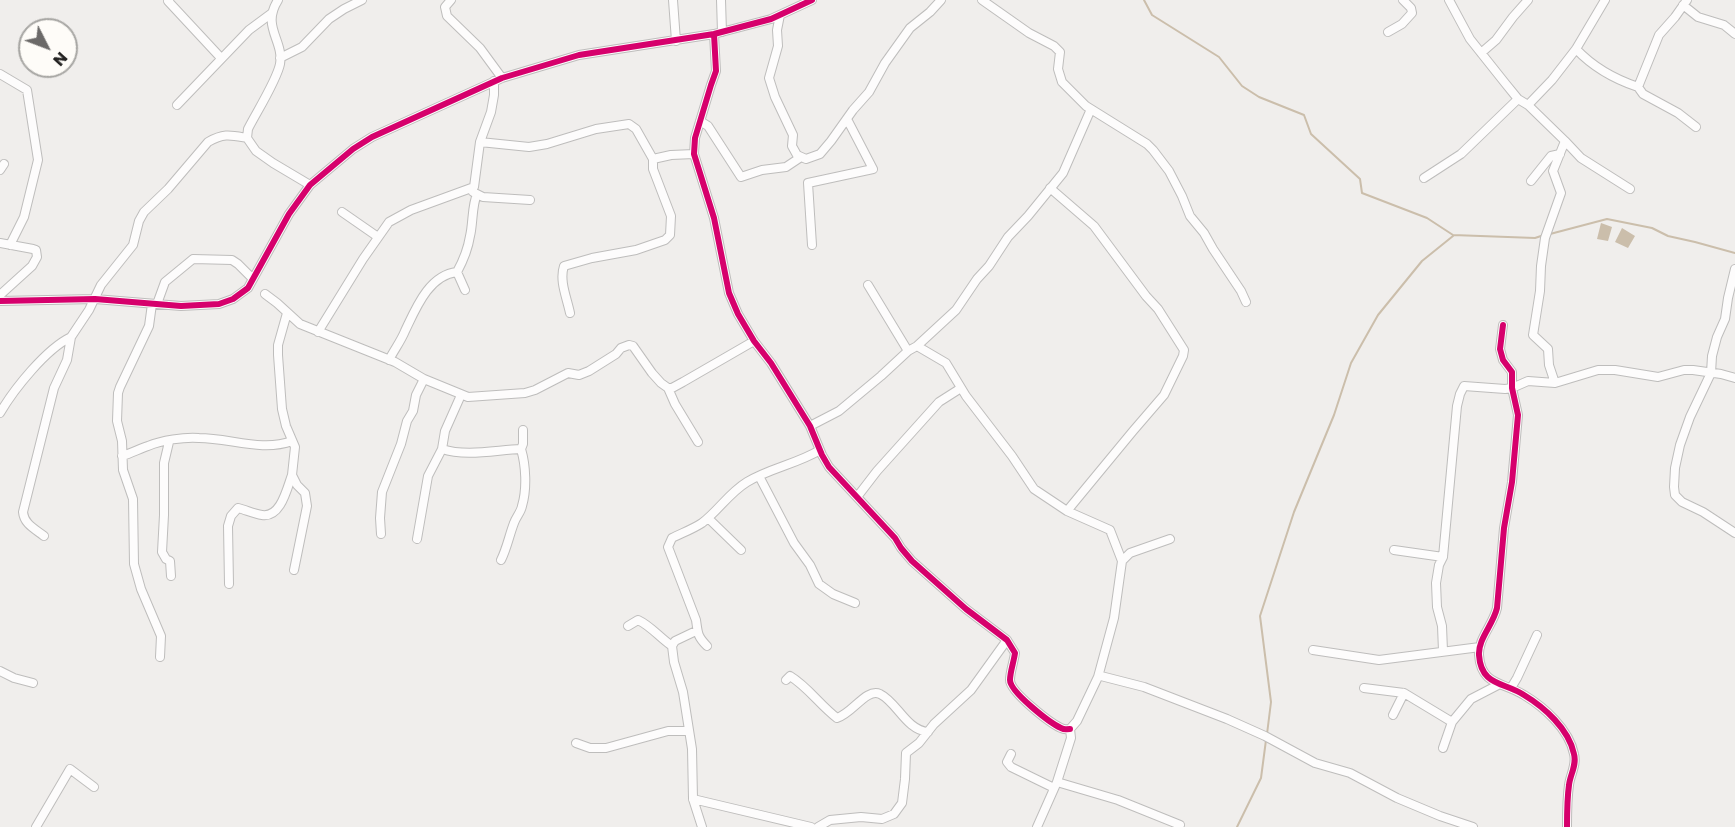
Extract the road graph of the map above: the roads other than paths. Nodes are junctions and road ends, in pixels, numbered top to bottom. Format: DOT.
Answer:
graph roads {
  1 [pos="169,0"];
  2 [pos="278,0"];
  3 [pos="362,0"];
  4 [pos="451,0"];
  5 [pos="673,0"];
  6 [pos="721,0"];
  7 [pos="812,0"];
  8 [pos="941,0"];
  9 [pos="982,0"];
  10 [pos="1403,0"];
  11 [pos="1449,0"];
  12 [pos="1605,0"];
  13 [pos="266,1"];
  14 [pos="1524,2"];
  15 [pos="1685,2"];
  16 [pos="272,11"];
  17 [pos="780,15"];
  18 [pos="1388,32"];
  19 [pos="718,33"];
  20 [pos="1735,34"];
  21 [pos="676,41"];
  22 [pos="1576,49"];
  23 [pos="1481,53"];
  24 [pos="221,58"];
  25 [pos="280,58"];
  26 [pos="0,74"];
  27 [pos="502,78"];
  28 [pos="494,81"];
  29 [pos="1638,87"];
  30 [pos="1518,99"];
  31 [pos="177,105"];
  32 [pos="1528,105"];
  33 [pos="1091,109"];
  34 [pos="847,119"];
  35 [pos="700,121"];
  36 [pos="1696,127"];
  37 [pos="247,138"];
  38 [pos="1565,141"];
  39 [pos="480,142"];
  40 [pos="694,154"];
  41 [pos="1560,154"];
  42 [pos="801,157"];
  43 [pos="653,159"];
  44 [pos="1424,178"];
  45 [pos="1531,181"];
  46 [pos="310,185"];
  47 [pos="1050,188"];
  48 [pos="1630,189"];
  49 [pos="470,190"];
  50 [pos="477,195"];
  51 [pos="530,200"];
  52 [pos="342,212"];
  53 [pos="378,237"];
  54 [pos="0,243"];
  55 [pos="10,245"];
  56 [pos="812,245"];
  57 [pos="1735,269"];
  58 [pos="457,272"];
  59 [pos="253,279"];
  60 [pos="868,285"];
  61 [pos="465,290"];
  62 [pos="265,294"];
  63 [pos="0,295"];
  64 [pos="95,299"];
  65 [pos="0,301"];
  66 [pos="1246,302"];
  67 [pos="155,304"];
  68 [pos="287,313"];
  69 [pos="570,313"];
  70 [pos="1503,325"];
  71 [pos="318,332"];
  72 [pos="71,337"];
  73 [pos="754,341"];
  74 [pos="917,345"];
  75 [pos="908,351"];
  76 [pos="388,360"];
  77 [pos="1711,374"];
  78 [pos="1735,378"];
  79 [pos="424,379"];
  80 [pos="1555,383"];
  81 [pos="668,388"];
  82 [pos="961,388"];
  83 [pos="1512,388"];
  84 [pos="461,395"];
  85 [pos="0,412"];
  86 [pos="810,426"];
  87 [pos="523,430"];
  88 [pos="292,441"];
  89 [pos="169,442"];
  90 [pos="698,442"];
  91 [pos="442,449"];
  92 [pos="521,449"];
  93 [pos="820,450"];
  94 [pos="122,456"];
  95 [pos="292,475"];
  96 [pos="759,476"];
  97 [pos="857,496"];
  98 [pos="1067,511"];
  99 [pos="708,518"];
  100 [pos="1735,532"];
  101 [pos="381,534"];
  102 [pos="44,536"];
  103 [pos="417,539"];
  104 [pos="1170,539"];
  105 [pos="1394,549"];
  106 [pos="741,550"];
  107 [pos="1443,556"];
  108 [pos="501,560"];
  109 [pos="1122,561"];
  110 [pos="294,570"];
  111 [pos="171,576"];
  112 [pos="229,584"];
  113 [pos="855,603"];
  114 [pos="628,626"];
  115 [pos="696,631"];
  116 [pos="1537,635"];
  117 [pos="1007,640"];
  118 [pos="707,645"];
  119 [pos="672,646"];
  120 [pos="1480,647"];
  121 [pos="1313,650"];
  122 [pos="1443,651"];
  123 [pos="160,657"];
  124 [pos="0,671"];
  125 [pos="1098,677"];
  126 [pos="786,680"];
  127 [pos="33,683"];
  128 [pos="1498,685"];
  129 [pos="1364,688"];
  130 [pos="1511,688"];
  131 [pos="1404,693"];
  132 [pos="1393,715"];
  133 [pos="1452,722"];
  134 [pos="1070,729"];
  135 [pos="688,731"];
  136 [pos="928,732"];
  137 [pos="576,743"];
  138 [pos="1443,748"];
  139 [pos="1011,754"];
  140 [pos="1056,785"];
  141 [pos="94,787"];
  142 [pos="693,799"];
  143 [pos="1180,825"];
  144 [pos="36,827"];
  145 [pos="702,827"];
  146 [pos="810,827"];
  147 [pos="818,827"];
  148 [pos="1036,827"];
  149 [pos="1473,827"];
  150 [pos="1567,827"];
  1 -- 24 [label="street"];
  2 -- 16 [label="street"];
  3 -- 25 [label="street"];
  4 -- 27 [label="street"];
  5 -- 21 [label="street"];
  6 -- 19 [label="street"];
  7 -- 17 [label="street"];
  8 -- 34 [label="street"];
  9 -- 33 [label="street"];
  10 -- 18 [label="street"];
  11 -- 23 [label="street"];
  12 -- 22 [label="street"];
  13 -- 16 [label="street"];
  14 -- 23 [label="street"];
  15 -- 20 [label="street"];
  15 -- 29 [label="street"];
  16 -- 24 [label="street"];
  16 -- 25 [label="street"];
  17 -- 19 [label="street"];
  17 -- 42 [label="street"];
  19 -- 21 [label="street"];
  19 -- 35 [label="street"];
  21 -- 27 [label="street"];
  22 -- 29 [label="street"];
  22 -- 32 [label="street"];
  23 -- 30 [label="street"];
  24 -- 31 [label="street"];
  25 -- 37 [label="street"];
  26 -- 55 [label="street"];
  27 -- 28 [label="street"];
  28 -- 39 [label="street"];
  28 -- 46 [label="street"];
  29 -- 36 [label="street"];
  30 -- 32 [label="street"];
  30 -- 44 [label="street"];
  32 -- 38 [label="street"];
  33 -- 47 [label="street"];
  33 -- 66 [label="street"];
  34 -- 42 [label="street"];
  34 -- 56 [label="street"];
  35 -- 40 [label="street"];
  35 -- 42 [label="street"];
  37 -- 46 [label="street"];
  37 -- 64 [label="street"];
  38 -- 41 [label="street"];
  38 -- 48 [label="street"];
  39 -- 43 [label="street"];
  39 -- 49 [label="street"];
  40 -- 43 [label="street"];
  40 -- 73 [label="street"];
  41 -- 45 [label="street"];
  41 -- 80 [label="street"];
  43 -- 69 [label="street"];
  46 -- 59 [label="street"];
  47 -- 74 [label="street"];
  47 -- 98 [label="street"];
  49 -- 50 [label="street"];
  49 -- 53 [label="street"];
  50 -- 51 [label="street"];
  50 -- 58 [label="street"];
  52 -- 53 [label="street"];
  53 -- 71 [label="street"];
  54 -- 55 [label="street"];
  55 -- 63 [label="street"];
  57 -- 77 [label="street"];
  58 -- 61 [label="street"];
  58 -- 76 [label="street"];
  59 -- 67 [label="street"];
  59 -- 67 [label="street"];
  60 -- 75 [label="street"];
  62 -- 68 [label="street"];
  64 -- 65 [label="street"];
  64 -- 67 [label="street"];
  64 -- 72 [label="street"];
  67 -- 94 [label="street"];
  68 -- 71 [label="street"];
  68 -- 88 [label="street"];
  70 -- 83 [label="street"];
  71 -- 76 [label="street"];
  72 -- 85 [label="street"];
  72 -- 102 [label="street"];
  73 -- 81 [label="street"];
  73 -- 86 [label="street"];
  74 -- 75 [label="street"];
  74 -- 82 [label="street"];
  75 -- 86 [label="street"];
  76 -- 79 [label="street"];
  77 -- 78 [label="street"];
  77 -- 80 [label="street"];
  77 -- 100 [label="street"];
  79 -- 84 [label="street"];
  79 -- 101 [label="street"];
  80 -- 83 [label="street"];
  81 -- 84 [label="street"];
  81 -- 90 [label="street"];
  82 -- 97 [label="street"];
  82 -- 98 [label="street"];
  83 -- 107 [label="street"];
  83 -- 120 [label="street"];
  84 -- 91 [label="street"];
  86 -- 93 [label="street"];
  87 -- 92 [label="street"];
  88 -- 89 [label="street"];
  88 -- 95 [label="street"];
  89 -- 94 [label="street"];
  89 -- 111 [label="street"];
  91 -- 92 [label="street"];
  91 -- 103 [label="street"];
  92 -- 108 [label="street"];
  93 -- 96 [label="street"];
  93 -- 97 [label="street"];
  94 -- 123 [label="street"];
  95 -- 110 [label="street"];
  95 -- 112 [label="street"];
  96 -- 99 [label="street"];
  96 -- 113 [label="street"];
  97 -- 117 [label="street"];
  98 -- 109 [label="street"];
  99 -- 106 [label="street"];
  99 -- 115 [label="street"];
  104 -- 109 [label="street"];
  105 -- 107 [label="street"];
  107 -- 122 [label="street"];
  109 -- 125 [label="street"];
  114 -- 119 [label="street"];
  115 -- 118 [label="street"];
  115 -- 119 [label="street"];
  116 -- 130 [label="street"];
  117 -- 134 [label="street"];
  117 -- 136 [label="street"];
  119 -- 135 [label="street"];
  120 -- 122 [label="street"];
  120 -- 128 [label="street"];
  121 -- 122 [label="street"];
  124 -- 127 [label="street"];
  125 -- 134 [label="street"];
  125 -- 149 [label="street"];
  126 -- 136 [label="street"];
  128 -- 130 [label="street"];
  128 -- 133 [label="street"];
  129 -- 131 [label="street"];
  130 -- 150 [label="street"];
  131 -- 132 [label="street"];
  131 -- 133 [label="street"];
  133 -- 138 [label="street"];
  134 -- 140 [label="street"];
  135 -- 137 [label="street"];
  135 -- 142 [label="street"];
  136 -- 147 [label="street"];
  139 -- 140 [label="street"];
  140 -- 143 [label="street"];
  140 -- 148 [label="street"];
  141 -- 144 [label="street"];
  142 -- 145 [label="street"];
  142 -- 146 [label="street"];
}
